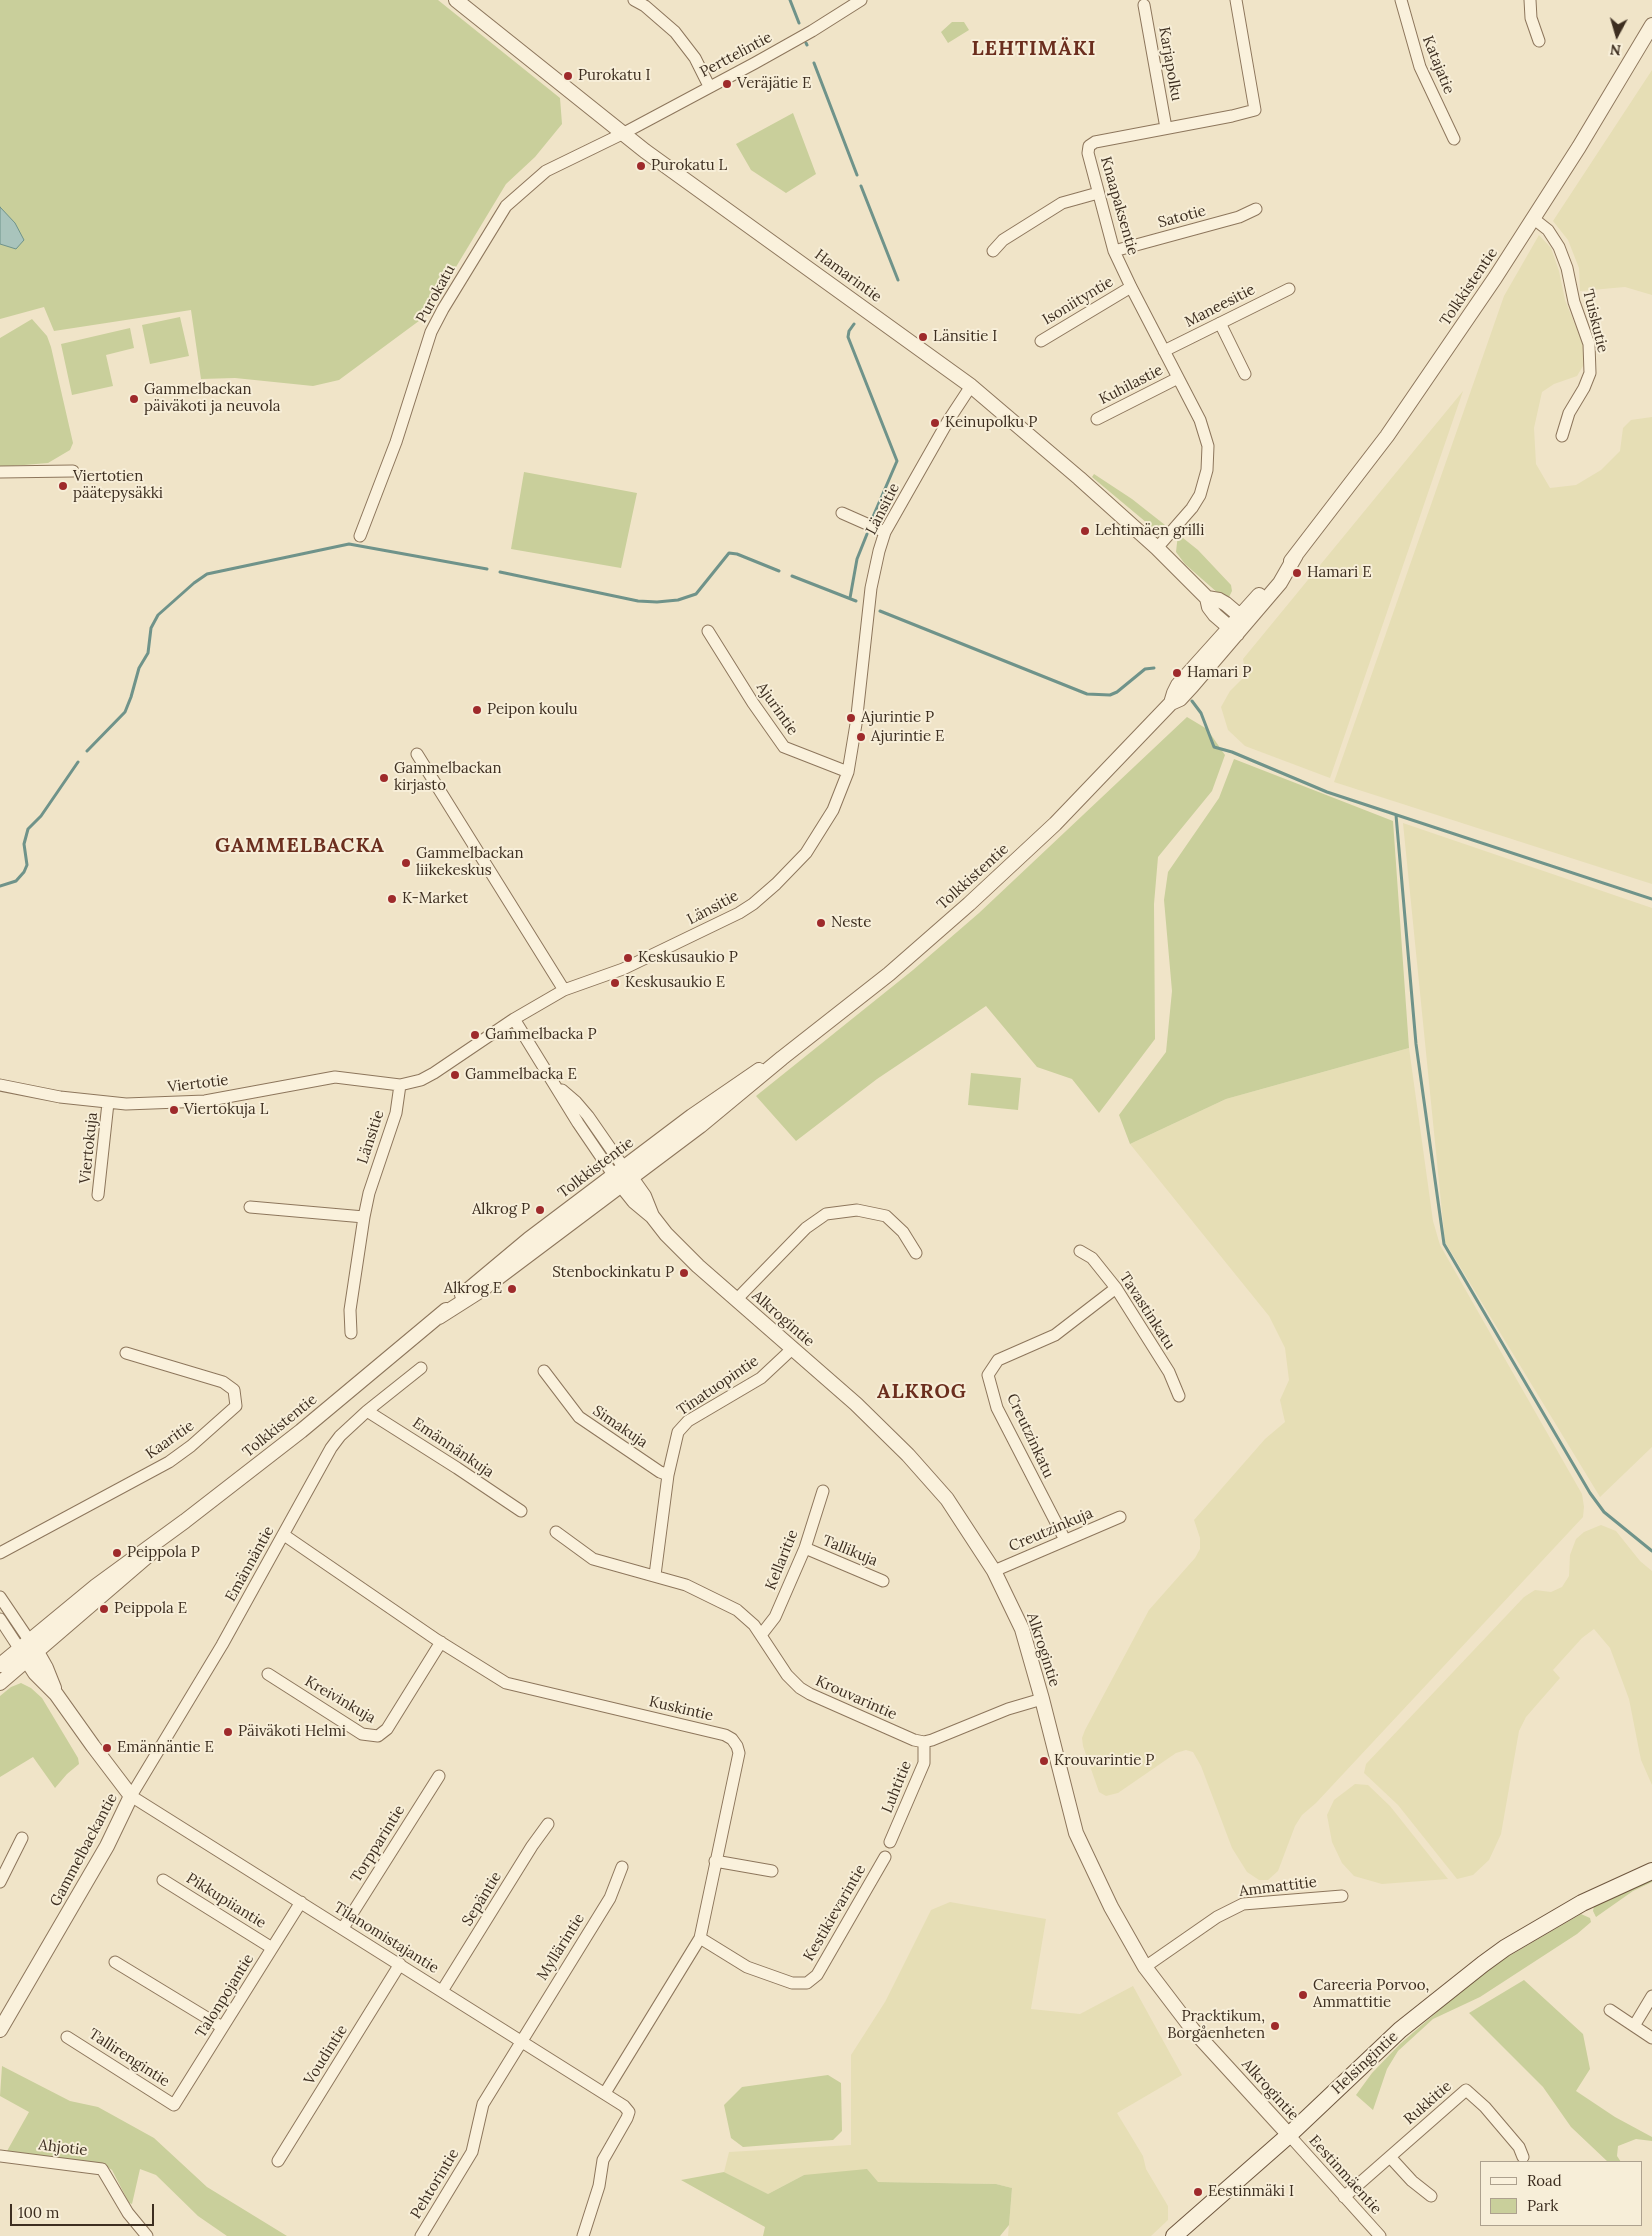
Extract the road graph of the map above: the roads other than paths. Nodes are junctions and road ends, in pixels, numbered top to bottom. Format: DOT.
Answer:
graph roads {
  1 [pos="456,0"];
  2 [pos="634,0"];
  3 [pos="861,0"];
  4 [pos="1236,0"];
  5 [pos="1401,0"];
  6 [pos="1530,0"];
  7 [pos="1144,5"];
  8 [pos="1652,25"];
  9 [pos="1539,41"];
  10 [pos="709,86"];
  11 [pos="1166,128"];
  12 [pos="624,133"];
  13 [pos="1454,139"];
  14 [pos="1098,193"];
  15 [pos="1256,209"];
  16 [pos="1534,219"];
  17 [pos="993,251"];
  18 [pos="1114,251"];
  19 [pos="1131,287"];
  20 [pos="1289,289"];
  21 [pos="1220,323"];
  22 [pos="1041,341"];
  23 [pos="1164,351"];
  24 [pos="1245,374"];
  25 [pos="1178,378"];
  26 [pos="971,386"];
  27 [pos="1097,418"];
  28 [pos="1562,436"];
  29 [pos="74,471"];
  30 [pos="0,472"];
  31 [pos="842,513"];
  32 [pos="885,532"];
  33 [pos="360,536"];
  34 [pos="1157,548"];
  35 [pos="1207,598"];
  36 [pos="1243,619"];
  37 [pos="708,631"];
  38 [pos="1233,631"];
  39 [pos="417,754"];
  40 [pos="848,772"];
  41 [pos="564,990"];
  42 [pos="514,1019"];
  43 [pos="0,1085"];
  44 [pos="400,1086"];
  45 [pos="108,1103"];
  46 [pos="623,1177"];
  47 [pos="98,1195"];
  48 [pos="250,1208"];
  49 [pos="364,1217"];
  50 [pos="1080,1251"];
  51 [pos="916,1253"];
  52 [pos="1116,1288"];
  53 [pos="736,1300"];
  54 [pos="351,1333"];
  55 [pos="792,1349"];
  56 [pos="126,1353"];
  57 [pos="421,1368"];
  58 [pos="544,1371"];
  59 [pos="1179,1396"];
  60 [pos="366,1411"];
  61 [pos="668,1475"];
  62 [pos="823,1491"];
  63 [pos="521,1511"];
  64 [pos="1120,1517"];
  65 [pos="556,1532"];
  66 [pos="284,1535"];
  67 [pos="1065,1540"];
  68 [pos="805,1548"];
  69 [pos="0,1554"];
  70 [pos="994,1571"];
  71 [pos="654,1575"];
  72 [pos="883,1581"];
  73 [pos="0,1598"];
  74 [pos="0,1619"];
  75 [pos="760,1635"];
  76 [pos="441,1642"];
  77 [pos="28,1649"];
  78 [pos="0,1664"];
  79 [pos="268,1674"];
  80 [pos="0,1683"];
  81 [pos="1042,1699"];
  82 [pos="924,1742"];
  83 [pos="439,1776"];
  84 [pos="132,1796"];
  85 [pos="548,1824"];
  86 [pos="22,1838"];
  87 [pos="890,1842"];
  88 [pos="885,1857"];
  89 [pos="716,1861"];
  90 [pos="622,1867"];
  91 [pos="772,1871"];
  92 [pos="1652,1871"];
  93 [pos="163,1880"];
  94 [pos="0,1882"];
  95 [pos="1342,1896"];
  96 [pos="301,1902"];
  97 [pos="343,1928"];
  98 [pos="700,1938"];
  99 [pos="272,1948"];
  100 [pos="115,1962"];
  101 [pos="400,1964"];
  102 [pos="1146,1966"];
  103 [pos="442,1991"];
  104 [pos="1652,1996"];
  105 [pos="1610,2010"];
  106 [pos="1634,2026"];
  107 [pos="222,2027"];
  108 [pos="0,2030"];
  109 [pos="67,2037"];
  110 [pos="1652,2038"];
  111 [pos="521,2039"];
  112 [pos="605,2093"];
  113 [pos="174,2105"];
  114 [pos="1288,2135"];
  115 [pos="0,2156"];
  116 [pos="1523,2156"];
  117 [pos="1390,2157"];
  118 [pos="278,2161"];
  119 [pos="1431,2196"];
  120 [pos="1344,2197"];
  121 [pos="147,2236"];
  122 [pos="421,2236"];
  123 [pos="583,2236"];
  124 [pos="1174,2236"];
  125 [pos="1380,2236"];
  1 -- 12 [label="street, Hamarintie"];
  2 -- 10 [label="street"];
  3 -- 10 [label="street, Perttelintie"];
  4 -- 11 [label="street, Knaapaksentie"];
  5 -- 13 [label="street, Katajatie"];
  6 -- 9 [label="street"];
  7 -- 11 [label="street, Karjapolku"];
  8 -- 16 [label="street, Tolkkistentie"];
  10 -- 12 [label="street, Perttelintie"];
  11 -- 14 [label="street, Knaapaksentie"];
  12 -- 26 [label="street, Hamarintie"];
  12 -- 33 [label="street, Purokatu"];
  14 -- 17 [label="street"];
  14 -- 18 [label="street, Knaapaksentie"];
  15 -- 18 [label="street, Satotie"];
  16 -- 28 [label="street, Tuiskutie"];
  16 -- 36 [label="street, Tolkkistentie"];
  18 -- 19 [label="street, Knaapaksentie"];
  19 -- 22 [label="street, Isoniityntie"];
  19 -- 23 [label="street, Knaapaksentie"];
  20 -- 21 [label="street, Maneesitie"];
  21 -- 23 [label="street, Maneesitie"];
  21 -- 24 [label="street"];
  23 -- 25 [label="street, Knaapaksentie"];
  25 -- 27 [label="street, Kuhilastie"];
  25 -- 34 [label="street, Knaapaksentie"];
  26 -- 32 [label="street, Länsitie"];
  26 -- 34 [label="street, Hamarintie"];
  29 -- 30 [label="street"];
  31 -- 32 [label="street"];
  32 -- 40 [label="street, Länsitie"];
  34 -- 35 [label="street, Hamarintie"];
  35 -- 36 [label="street, Hamarintie"];
  35 -- 38 [label="street, Hamarintie"];
  36 -- 38 [label="street, Tolkkistentie"];
  37 -- 40 [label="street, Ajurintie"];
  38 -- 46 [label="street, Tolkkistentie"];
  39 -- 41 [label="street"];
  40 -- 41 [label="street, Länsitie"];
  41 -- 42 [label="street, Länsitie"];
  42 -- 44 [label="street, Länsitie"];
  42 -- 46 [label="street"];
  43 -- 45 [label="street, Viertotie"];
  44 -- 45 [label="street, Viertotie"];
  44 -- 49 [label="street, Länsitie"];
  45 -- 47 [label="street, Viertokuja"];
  46 -- 53 [label="street, Alkrogintie"];
  46 -- 77 [label="street, Tolkkistentie"];
  48 -- 49 [label="street"];
  49 -- 54 [label="street, Länsitie"];
  50 -- 52 [label="street, Tavastinkatu"];
  51 -- 53 [label="street"];
  52 -- 59 [label="street, Tavastinkatu"];
  52 -- 67 [label="street, Creutzinkatu"];
  53 -- 55 [label="street, Alkrogintie"];
  55 -- 61 [label="street, Tinatuopintie"];
  55 -- 70 [label="street, Alkrogintie"];
  56 -- 69 [label="street, Kaaritie"];
  57 -- 60 [label="street, Emännäntie"];
  58 -- 61 [label="street, Simakuja"];
  60 -- 63 [label="street, Emännänkuja"];
  60 -- 66 [label="street, Emännäntie"];
  61 -- 71 [label="street, Tinatuopintie"];
  62 -- 68 [label="street, Kellaritie"];
  64 -- 67 [label="street, Creutzinkuja"];
  65 -- 71 [label="street, Krouvarintie"];
  66 -- 76 [label="street, Kuskintie"];
  66 -- 84 [label="street, Emännäntie"];
  67 -- 70 [label="street, Creutzinkuja"];
  68 -- 72 [label="street, Tallikuja"];
  68 -- 75 [label="street, Kellaritie"];
  70 -- 81 [label="street, Alkrogintie"];
  71 -- 75 [label="street, Krouvarintie"];
  73 -- 77 [label="street"];
  74 -- 77 [label="street"];
  75 -- 82 [label="street, Krouvarintie"];
  76 -- 79 [label="street, Kreivinkuja"];
  76 -- 89 [label="street, Kuskintie"];
  77 -- 78 [label="street, Tolkkistentie"];
  77 -- 80 [label="street, Tolkkistentie"];
  77 -- 84 [label="street, Gammelbackantie"];
  81 -- 82 [label="street"];
  81 -- 102 [label="street, Alkrogintie"];
  82 -- 87 [label="street, Luhtitie"];
  83 -- 97 [label="street, Torpparintie"];
  84 -- 96 [label="street, Tilanomistajantie"];
  84 -- 108 [label="street, Gammelbackantie"];
  85 -- 103 [label="street, Sepäntie"];
  86 -- 94 [label="street"];
  88 -- 98 [label="street, Kestikievarintie"];
  89 -- 91 [label="street"];
  89 -- 98 [label="street, Kuskintie"];
  90 -- 111 [label="street, Myllärintie"];
  92 -- 114 [label="main road, Helsingintie"];
  93 -- 99 [label="street, Pikkupiiantie"];
  95 -- 102 [label="street, Ammattitie"];
  96 -- 97 [label="street, Tilanomistajantie"];
  96 -- 99 [label="street, Talonpojantie"];
  97 -- 101 [label="street, Tilanomistajantie"];
  98 -- 112 [label="street, Kuskintie"];
  99 -- 107 [label="street, Talonpojantie"];
  100 -- 107 [label="street"];
  101 -- 103 [label="street, Tilanomistajantie"];
  101 -- 118 [label="street, Voudintie"];
  102 -- 114 [label="street, Alkrogintie"];
  103 -- 111 [label="street, Tilanomistajantie"];
  104 -- 106 [label="street"];
  105 -- 106 [label="street"];
  106 -- 110 [label="street"];
  107 -- 113 [label="street, Talonpojantie"];
  109 -- 113 [label="street, Tallirengintie"];
  111 -- 112 [label="street, Tilanomistajantie"];
  111 -- 122 [label="street, Pehtorintie"];
  112 -- 123 [label="street, Tilanomistajantie"];
  114 -- 120 [label="street, Eestinmäentie"];
  114 -- 124 [label="main road, Helsingintie"];
  115 -- 121 [label="street, Ahjotie"];
  116 -- 117 [label="street, Rukkitie"];
  117 -- 119 [label="street"];
  117 -- 120 [label="street, Rukkitie"];
  120 -- 125 [label="street, Eestinmäentie"];
}
